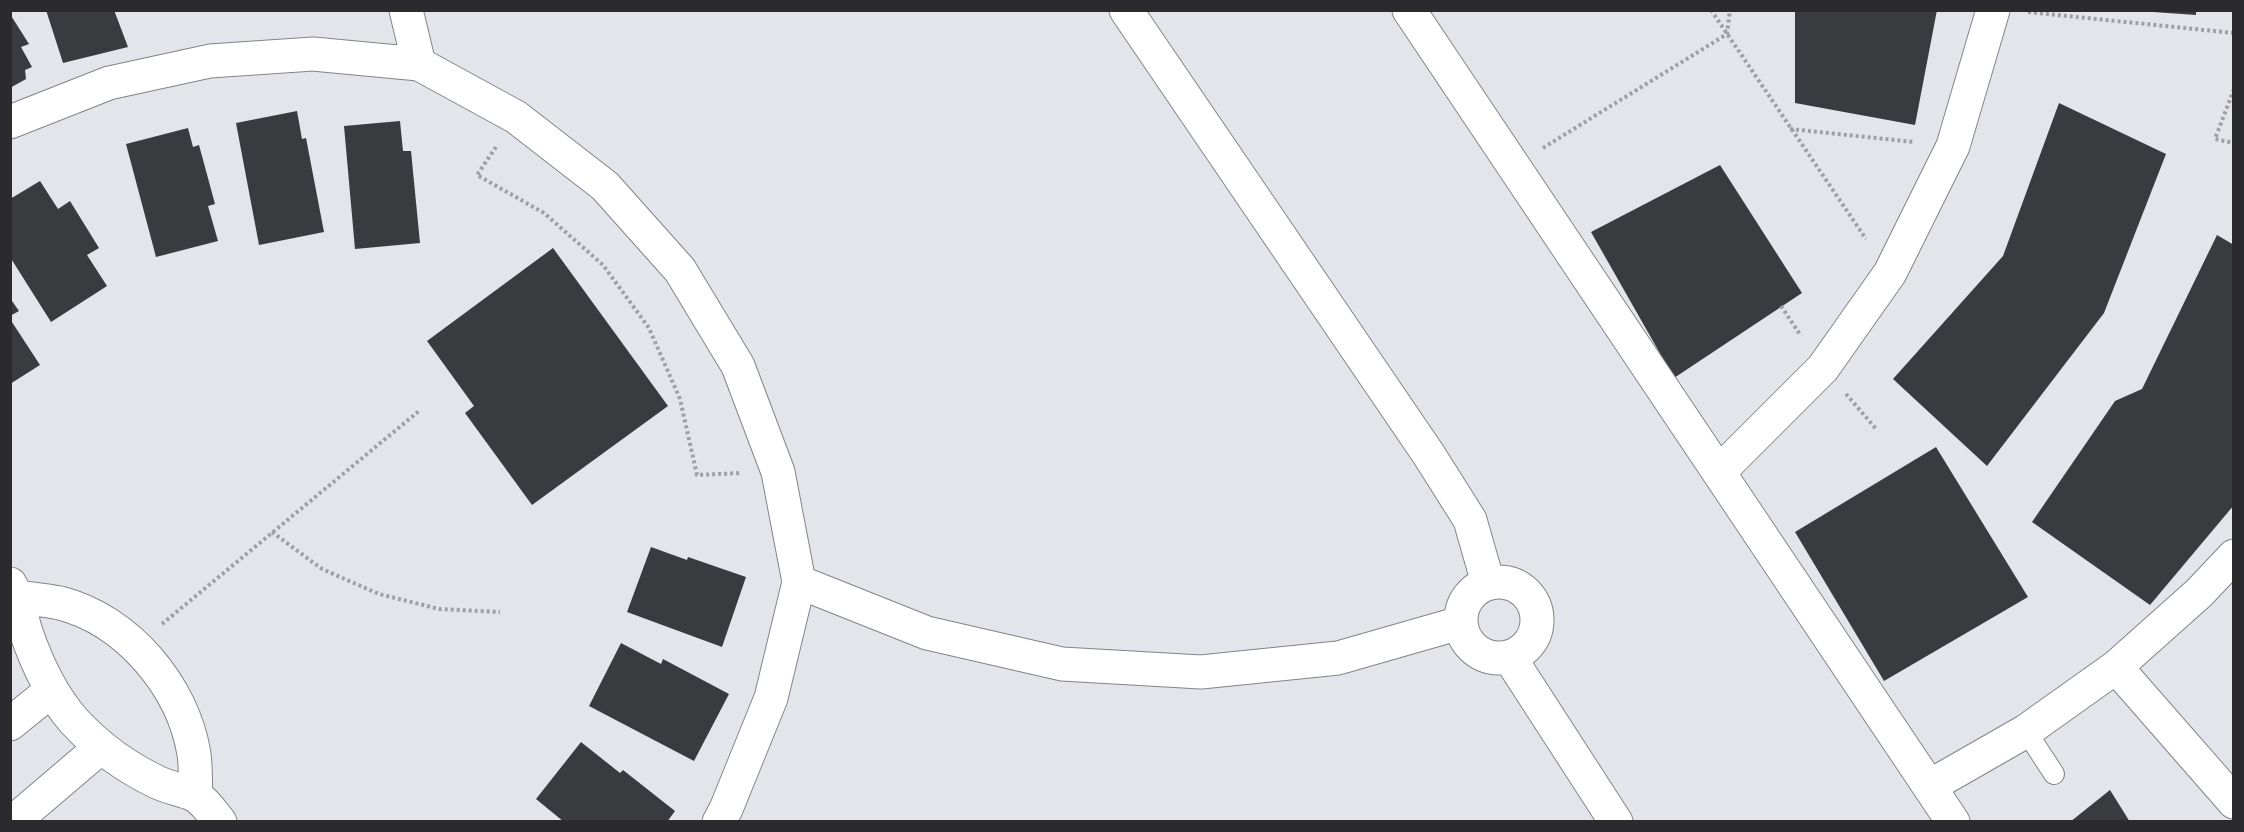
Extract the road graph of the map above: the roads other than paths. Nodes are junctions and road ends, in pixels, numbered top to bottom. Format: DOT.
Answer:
graph roads {
  1 [pos="406,10"];
  2 [pos="1126,10"];
  3 [pos="1409,10"];
  4 [pos="1993,10"];
  5 [pos="419,64"];
  6 [pos="10,122"];
  7 [pos="1719,472"];
  8 [pos="2234,556"];
  9 [pos="799,582"];
  10 [pos="1488,583"];
  11 [pos="14,591"];
  12 [pos="1460,623"];
  13 [pos="1510,658"];
  14 [pos="2116,667"];
  15 [pos="52,690"];
  16 [pos="10,724"];
  17 [pos="2026,731"];
  18 [pos="101,747"];
  19 [pos="2054,774"];
  20 [pos="1930,786"];
  21 [pos="196,796"];
  22 [pos="2234,801"];
  23 [pos="13,822"];
  24 [pos="220,822"];
  25 [pos="719,822"];
  26 [pos="1616,822"];
  27 [pos="1953,822"];
  1 -- 5 [label="street"];
  2 -- 10 [label="street"];
  3 -- 7 [label="street"];
  4 -- 7 [label="street"];
  5 -- 6 [label="street"];
  5 -- 9 [label="street"];
  7 -- 20 [label="street"];
  8 -- 14 [label="street"];
  9 -- 12 [label="street"];
  9 -- 25 [label="street"];
  10 -- 12 [label="street"];
  10 -- 13 [label="street"];
  11 -- 15 [label="street"];
  11 -- 21 [label="street"];
  12 -- 13 [label="street"];
  13 -- 26 [label="street"];
  14 -- 17 [label="street"];
  14 -- 22 [label="street"];
  15 -- 16 [label="street"];
  15 -- 18 [label="street"];
  17 -- 19 [label="lane"];
  17 -- 20 [label="street"];
  18 -- 21 [label="street"];
  18 -- 23 [label="street"];
  20 -- 27 [label="street"];
  21 -- 24 [label="street"];
}
